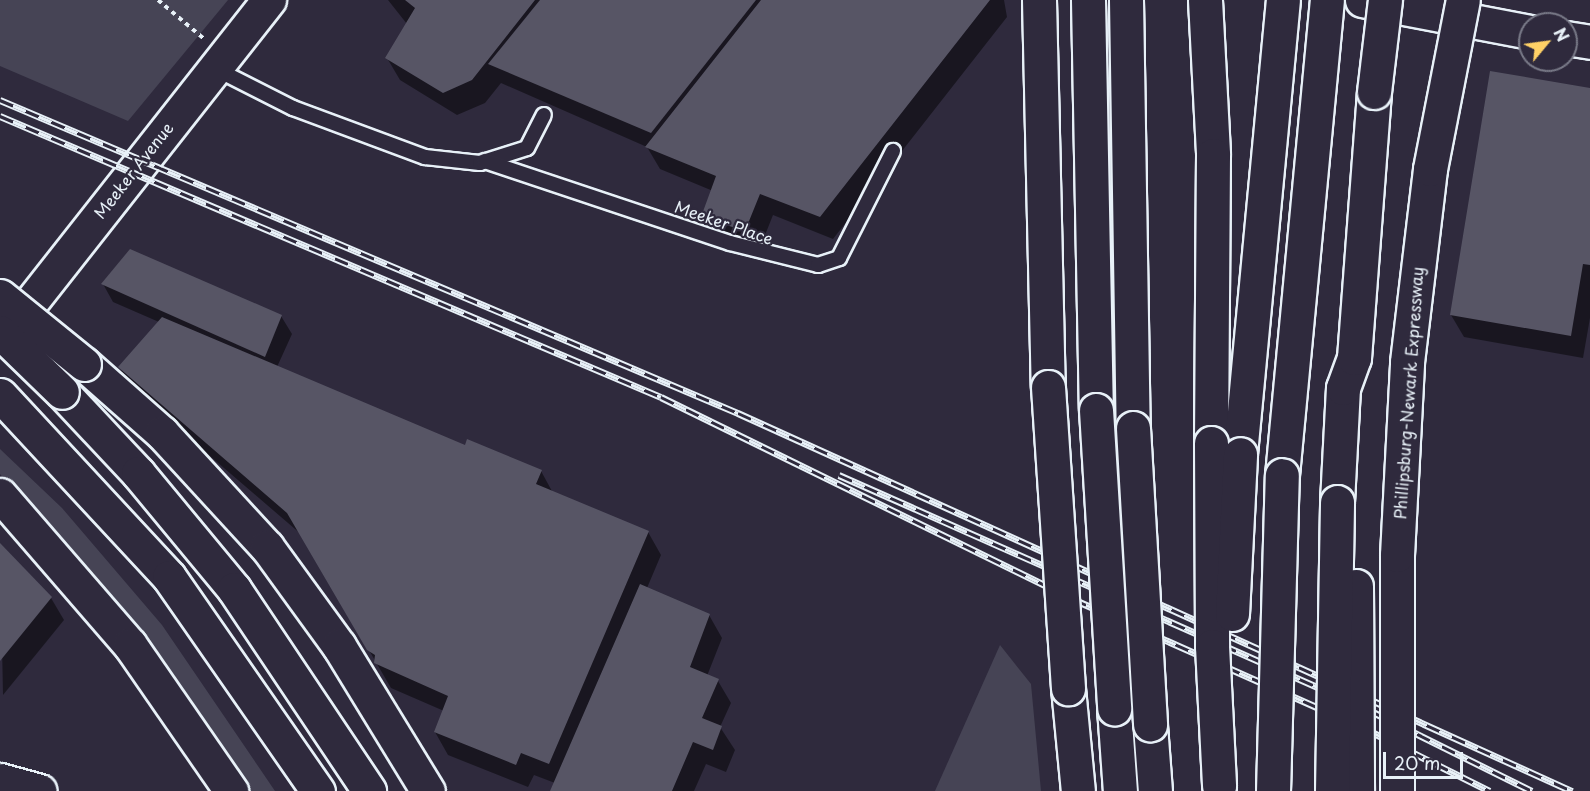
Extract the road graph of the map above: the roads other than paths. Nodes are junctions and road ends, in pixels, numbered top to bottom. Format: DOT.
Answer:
graph roads {
  1 [pos="269,0"];
  2 [pos="1039,0"];
  3 [pos="1205,0"];
  4 [pos="1283,0"];
  5 [pos="1327,0"];
  6 [pos="1362,0"];
  7 [pos="1385,0"];
  8 [pos="1463,0"];
  9 [pos="1088,5"];
  10 [pos="1126,9"];
  11 [pos="1518,30"];
  12 [pos="217,61"];
  13 [pos="544,115"];
  14 [pos="892,151"];
  15 [pos="485,161"];
  16 [pos="0,296"];
  17 [pos="0,332"];
  18 [pos="0,341"];
  19 [pos="0,395"];
  20 [pos="1225,449"];
  21 [pos="0,495"];
  22 [pos="1347,506"];
  23 [pos="0,780"];
  24 [pos="1223,789"];
  25 [pos="40,791"];
  26 [pos="231,791"];
  27 [pos="318,791"];
  28 [pos="369,791"];
  29 [pos="428,791"];
  30 [pos="1078,791"];
  31 [pos="1120,791"];
  32 [pos="1155,791"];
  33 [pos="1273,791"];
  34 [pos="1332,791"];
  35 [pos="1357,791"];
  36 [pos="1396,791"];
  1 -- 12 [label="main road, Meeker Avenue"];
  2 -- 30 [label="main road, bridge"];
  3 -- 20 [label="main road"];
  4 -- 20 [label="main road"];
  5 -- 33 [label="main road, bridge"];
  6 -- 11 [label="main road"];
  7 -- 22 [label="main road, bridge"];
  8 -- 36 [label="main road, Phillipsburg-Newark Expressway, bridge"];
  9 -- 31 [label="main road, bridge"];
  10 -- 32 [label="main road, bridge"];
  12 -- 15 [label="lane"];
  12 -- 18 [label="main road, Meeker Avenue"];
  13 -- 15 [label="lane"];
  14 -- 15 [label="lane, Meeker Place"];
  16 -- 29 [label="main road, bridge"];
  17 -- 28 [label="main road, bridge"];
  19 -- 27 [label="main road"];
  20 -- 24 [label="main road, bridge"];
  21 -- 26 [label="main road"];
  22 -- 34 [label="main road, bridge"];
  22 -- 35 [label="main road, bridge"];
  23 -- 25 [label="main road"];
}
